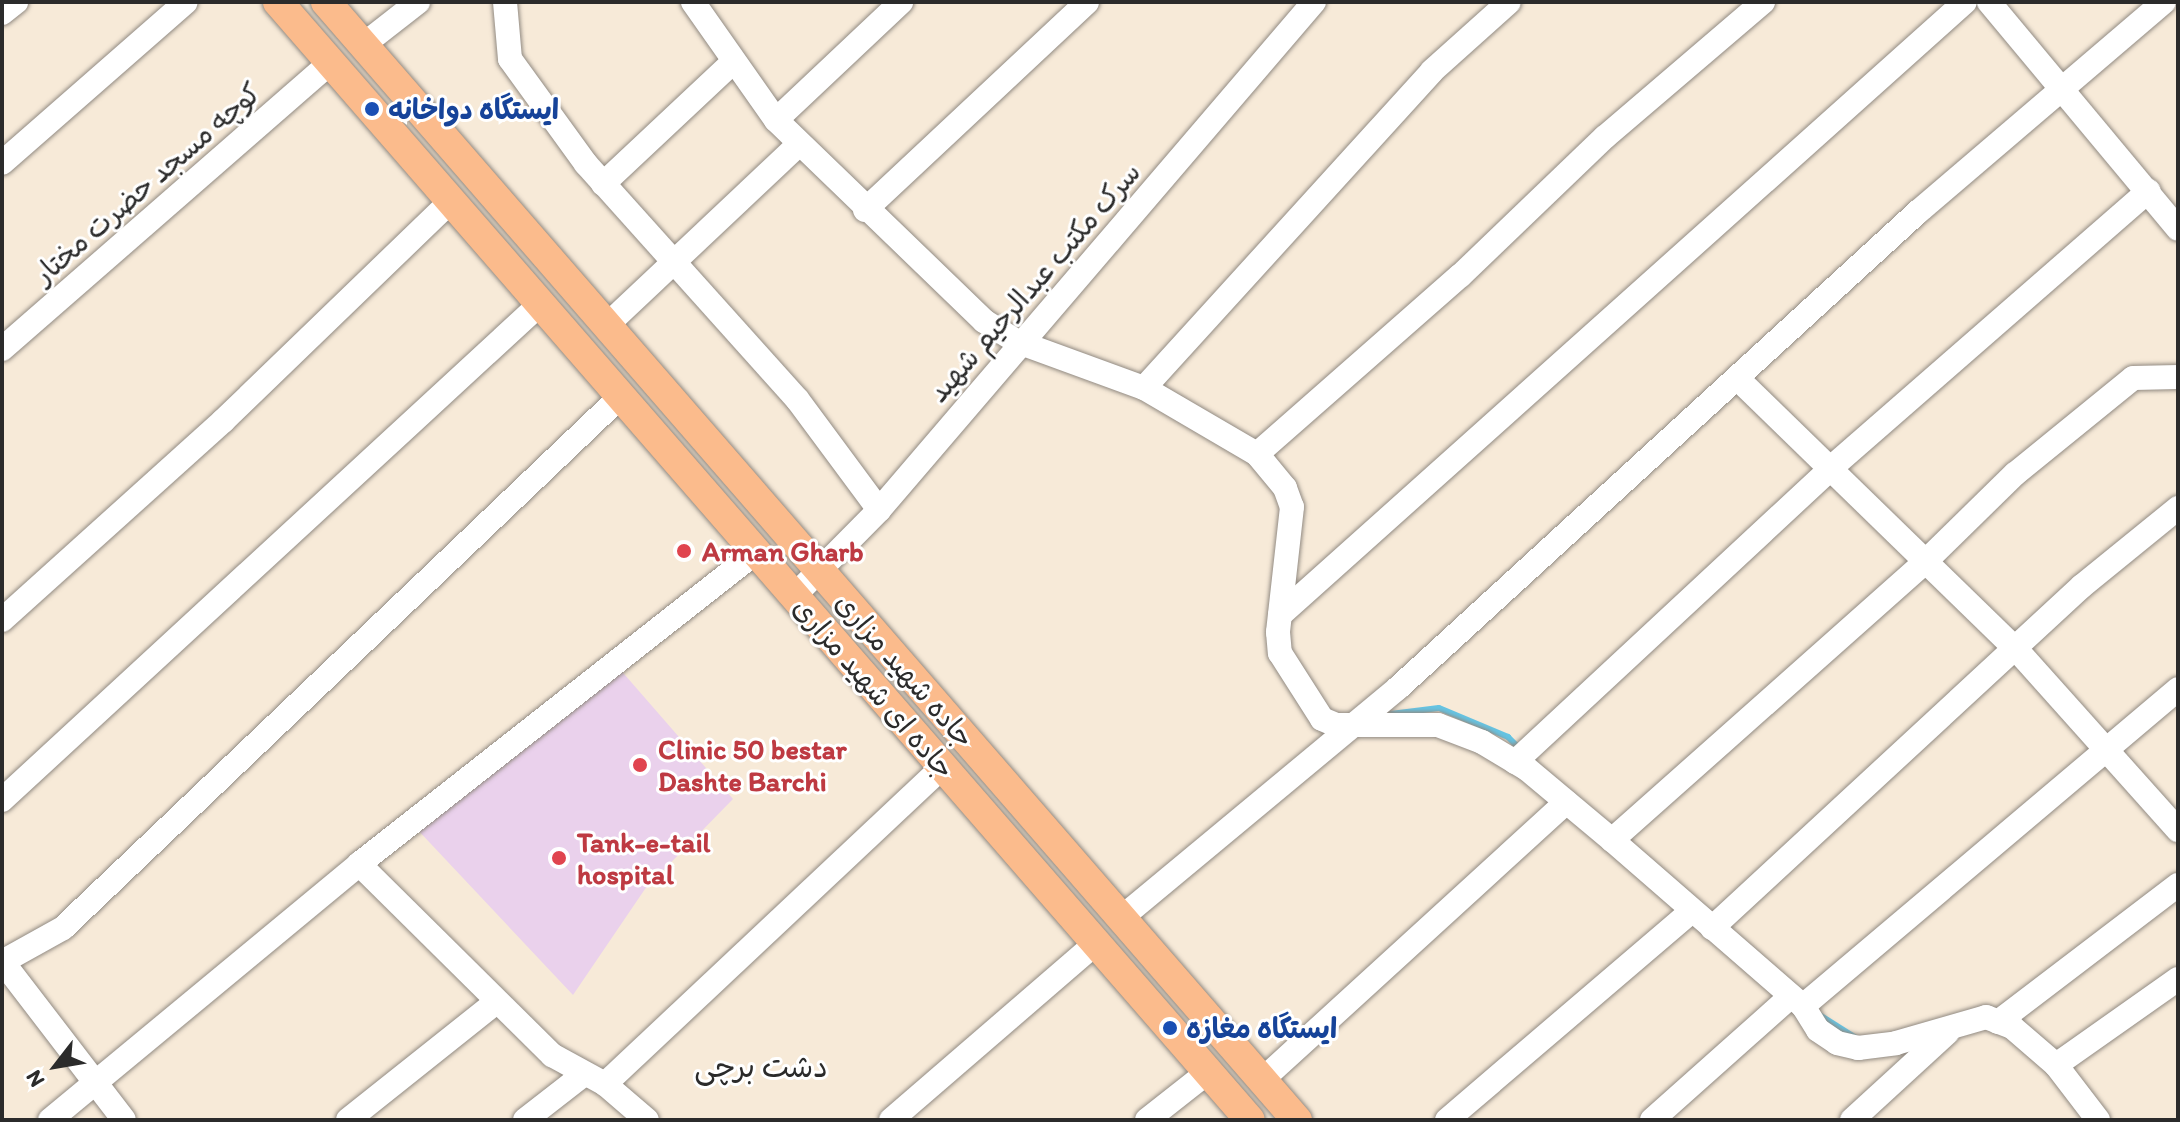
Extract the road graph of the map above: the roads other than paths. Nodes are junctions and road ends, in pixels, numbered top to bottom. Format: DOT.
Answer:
graph roads {
  1 [pos="16,2"];
  2 [pos="186,2"];
  3 [pos="278,2"];
  4 [pos="326,2"];
  5 [pos="418,2"];
  6 [pos="505,2"];
  7 [pos="693,2"];
  8 [pos="901,2"];
  9 [pos="1087,2"];
  10 [pos="1314,2"];
  11 [pos="1509,2"];
  12 [pos="1763,2"];
  13 [pos="1965,2"];
  14 [pos="1989,2"];
  15 [pos="2164,2"];
  16 [pos="2,13"];
  17 [pos="363,45"];
  18 [pos="331,62"];
  19 [pos="733,62"];
  20 [pos="2062,88"];
  21 [pos="776,120"];
  22 [pos="799,144"];
  23 [pos="2,163"];
  24 [pos="603,184"];
  25 [pos="2148,191"];
  26 [pos="451,201"];
  27 [pos="865,210"];
  28 [pos="2178,229"];
  29 [pos="673,263"];
  30 [pos="540,304"];
  31 [pos="606,326"];
  32 [pos="1018,342"];
  33 [pos="2,349"];
  34 [pos="2178,377"];
  35 [pos="1737,378"];
  36 [pos="1144,388"];
  37 [pos="620,397"];
  38 [pos="1257,454"];
  39 [pos="1832,467"];
  40 [pos="2178,508"];
  41 [pos="879,510"];
  42 [pos="755,553"];
  43 [pos="1925,562"];
  44 [pos="820,573"];
  45 [pos="794,596"];
  46 [pos="1280,615"];
  47 [pos="2,620"];
  48 [pos="2016,649"];
  49 [pos="2178,689"];
  50 [pos="1354,725"];
  51 [pos="2109,748"];
  52 [pos="1515,762"];
  53 [pos="942,767"];
  54 [pos="2,800"];
  55 [pos="1566,802"];
  56 [pos="2178,830"];
  57 [pos="1612,840"];
  58 [pos="359,864"];
  59 [pos="2178,885"];
  60 [pos="1692,911"];
  61 [pos="1121,918"];
  62 [pos="1712,928"];
  63 [pos="1096,943"];
  64 [pos="2,961"];
  65 [pos="2178,979"];
  66 [pos="1797,1001"];
  67 [pos="495,1003"];
  68 [pos="1961,1020"];
  69 [pos="1998,1022"];
  70 [pos="2056,1065"];
  71 [pos="1208,1072"];
  72 [pos="595,1079"];
  73 [pos="1262,1080"];
  74 [pos="96,1082"];
  75 [pos="50,1120"];
  76 [pos="124,1120"];
  77 [pos="348,1120"];
  78 [pos="525,1120"];
  79 [pos="647,1120"];
  80 [pos="891,1120"];
  81 [pos="1147,1120"];
  82 [pos="1250,1120"];
  83 [pos="1297,1120"];
  84 [pos="1447,1120"];
  85 [pos="1652,1120"];
  86 [pos="1852,1120"];
  87 [pos="2098,1120"];
  1 -- 16 [label="street"];
  2 -- 23 [label="street"];
  3 -- 18 [label="main road, جاده ای شهید مزاری"];
  4 -- 17 [label="main road, جاده شهید مزاری"];
  5 -- 17 [label="street"];
  6 -- 24 [label="street"];
  7 -- 19 [label="street"];
  8 -- 21 [label="street"];
  9 -- 27 [label="street"];
  10 -- 32 [label="street, سرک مکتب عبدالرحیم شهید"];
  11 -- 36 [label="street"];
  12 -- 38 [label="street"];
  13 -- 46 [label="street"];
  14 -- 20 [label="street"];
  15 -- 20 [label="street"];
  17 -- 31 [label="main road, جاده شهید مزاری"];
  18 -- 26 [label="main road, جاده ای شهید مزاری"];
  18 -- 33 [label="street, کوچه مسجد حضرت مختار"];
  19 -- 21 [label="street"];
  19 -- 24 [label="street"];
  20 -- 25 [label="street"];
  20 -- 35 [label="street"];
  21 -- 22 [label="street"];
  22 -- 27 [label="street"];
  22 -- 29 [label="street"];
  24 -- 29 [label="street"];
  25 -- 28 [label="street"];
  25 -- 39 [label="street"];
  26 -- 30 [label="main road, جاده ای شهید مزاری"];
  26 -- 47 [label="street"];
  27 -- 32 [label="street"];
  29 -- 31 [label="street"];
  29 -- 41 [label="street"];
  30 -- 37 [label="main road, جاده ای شهید مزاری"];
  30 -- 54 [label="street"];
  31 -- 44 [label="main road, جاده شهید مزاری"];
  32 -- 36 [label="street"];
  32 -- 41 [label="street, سرک مکتب عبدالرحیم شهید"];
  34 -- 43 [label="street"];
  35 -- 39 [label="street"];
  35 -- 50 [label="street"];
  36 -- 38 [label="street"];
  37 -- 42 [label="main road, جاده ای شهید مزاری"];
  37 -- 64 [label="street"];
  38 -- 46 [label="street"];
  39 -- 43 [label="street"];
  39 -- 52 [label="street"];
  40 -- 48 [label="street"];
  41 -- 44 [label="street, سرک مکتب عبدالرحیم شهید"];
  42 -- 45 [label="main road, جاده ای شهید مزاری"];
  42 -- 58 [label="street"];
  43 -- 48 [label="street"];
  43 -- 57 [label="street"];
  44 -- 45 [label="street, سرک مکتب عبدالرحیم شهید"];
  44 -- 61 [label="main road, جاده شهید مزاری"];
  45 -- 53 [label="main road, جاده ای شهید مزاری"];
  46 -- 50 [label="street"];
  48 -- 51 [label="street"];
  48 -- 62 [label="street"];
  49 -- 51 [label="street"];
  50 -- 52 [label="street"];
  50 -- 61 [label="street"];
  51 -- 56 [label="street"];
  51 -- 66 [label="street"];
  52 -- 55 [label="street"];
  53 -- 63 [label="main road, جاده ای شهید مزاری"];
  53 -- 72 [label="street"];
  55 -- 57 [label="street"];
  55 -- 73 [label="street"];
  57 -- 60 [label="street"];
  58 -- 67 [label="street"];
  58 -- 74 [label="street"];
  59 -- 69 [label="street"];
  60 -- 62 [label="street"];
  60 -- 84 [label="street"];
  61 -- 73 [label="main road, جاده شهید مزاری"];
  62 -- 66 [label="street"];
  63 -- 71 [label="main road, جاده ای شهید مزاری"];
  63 -- 80 [label="street"];
  64 -- 74 [label="street"];
  65 -- 70 [label="street"];
  66 -- 68 [label="street"];
  66 -- 85 [label="street"];
  67 -- 72 [label="street"];
  67 -- 77 [label="street"];
  68 -- 69 [label="street"];
  68 -- 86 [label="street"];
  69 -- 70 [label="street"];
  70 -- 87 [label="street"];
  71 -- 81 [label="street"];
  71 -- 82 [label="main road, جاده ای شهید مزاری"];
  72 -- 78 [label="street"];
  72 -- 79 [label="street"];
  73 -- 83 [label="main road, جاده شهید مزاری"];
  74 -- 75 [label="street"];
  74 -- 76 [label="street"];
}
